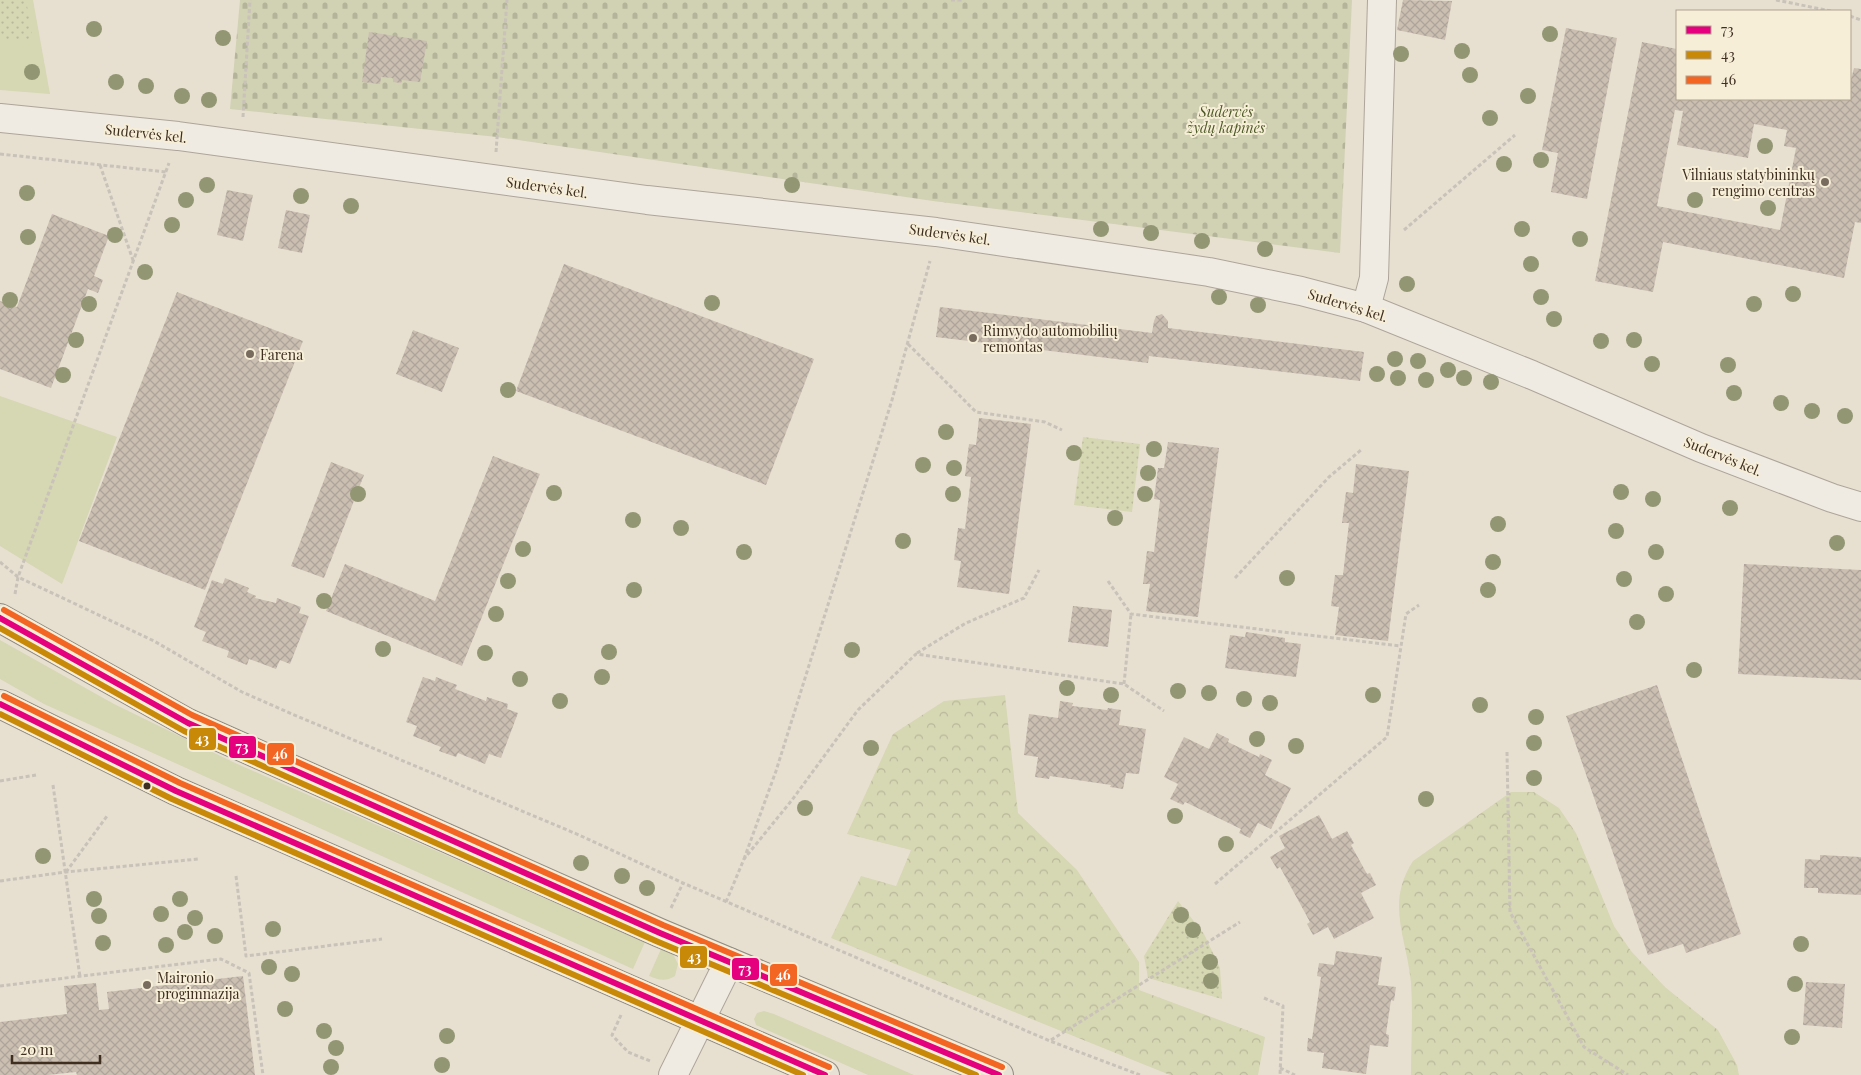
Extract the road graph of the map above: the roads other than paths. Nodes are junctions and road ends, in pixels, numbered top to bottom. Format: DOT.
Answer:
graph roads {
  1 [pos="1382,0"];
  2 [pos="0,118"];
  3 [pos="1366,308"];
  4 [pos="1861,507"];
  5 [pos="4,621"];
  6 [pos="0,704"];
  7 [pos="729,962"];
  8 [pos="700,1022"];
  9 [pos="673,1075"];
  10 [pos="825,1075"];
  11 [pos="999,1075"];
  1 -- 3 [label="street"];
  2 -- 3 [label="street, Sudervės kel."];
  3 -- 4 [label="street, Sudervės kel."];
  5 -- 7 [label="main road"];
  6 -- 8 [label="main road"];
  7 -- 8 [label="street"];
  7 -- 11 [label="main road"];
  8 -- 9 [label="street"];
  8 -- 10 [label="main road"];
}
